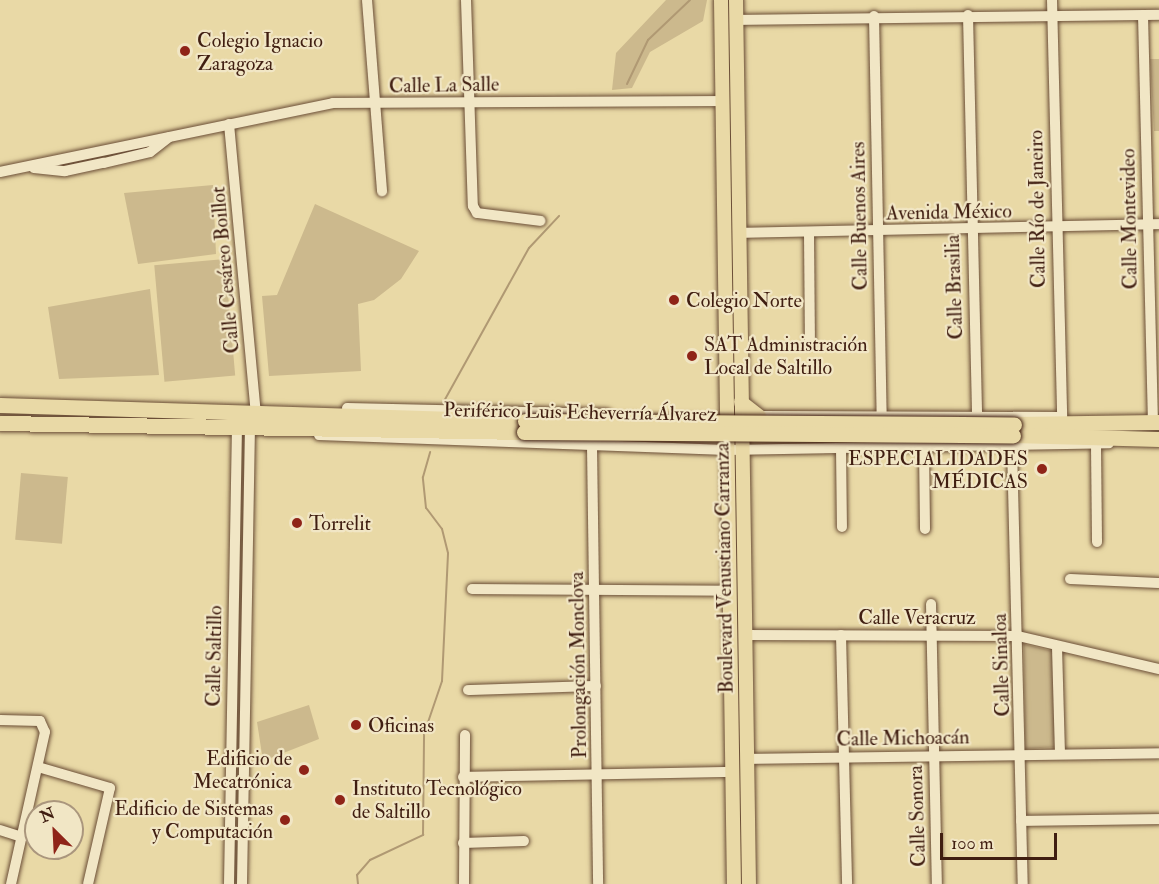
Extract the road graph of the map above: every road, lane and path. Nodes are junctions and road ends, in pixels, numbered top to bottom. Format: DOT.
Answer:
graph roads {
  1 [pos="367,0"];
  2 [pos="466,0"];
  3 [pos="721,0"];
  4 [pos="736,0"];
  5 [pos="1052,0"];
  6 [pos="1052,13"];
  7 [pos="968,15"];
  8 [pos="1143,15"];
  9 [pos="1159,15"];
  10 [pos="874,16"];
  11 [pos="736,20"];
  12 [pos="722,101"];
  13 [pos="468,102"];
  14 [pos="376,103"];
  15 [pos="229,124"];
  16 [pos="0,172"];
  17 [pos="382,191"];
  18 [pos="541,221"];
  19 [pos="1159,224"];
  20 [pos="1147,225"];
  21 [pos="1054,229"];
  22 [pos="969,230"];
  23 [pos="876,231"];
  24 [pos="809,232"];
  25 [pos="739,233"];
  26 [pos="810,342"];
  27 [pos="741,402"];
  28 [pos="0,405"];
  29 [pos="36,406"];
  30 [pos="168,409"];
  31 [pos="0,412"];
  32 [pos="256,413"];
  33 [pos="285,414"];
  34 [pos="977,414"];
  35 [pos="779,415"];
  36 [pos="882,415"];
  37 [pos="759,416"];
  38 [pos="726,417"];
  39 [pos="741,417"];
  40 [pos="1062,417"];
  41 [pos="705,418"];
  42 [pos="1156,422"];
  43 [pos="0,423"];
  44 [pos="1095,423"];
  45 [pos="524,426"];
  46 [pos="244,429"];
  47 [pos="298,430"];
  48 [pos="1013,435"];
  49 [pos="1136,438"];
  50 [pos="1159,439"];
  51 [pos="1096,445"];
  52 [pos="592,446"];
  53 [pos="924,447"];
  54 [pos="841,448"];
  55 [pos="762,449"];
  56 [pos="704,450"];
  57 [pos="734,450"];
  58 [pos="842,527"];
  59 [pos="925,530"];
  60 [pos="1097,542"];
  61 [pos="1070,579"];
  62 [pos="1159,583"];
  63 [pos="472,589"];
  64 [pos="594,590"];
  65 [pos="727,591"];
  66 [pos="931,604"];
  67 [pos="931,633"];
  68 [pos="744,635"];
  69 [pos="841,635"];
  70 [pos="1018,636"];
  71 [pos="1057,647"];
  72 [pos="1159,669"];
  73 [pos="596,686"];
  74 [pos="468,690"];
  75 [pos="0,720"];
  76 [pos="465,735"];
  77 [pos="1159,753"];
  78 [pos="1021,754"];
  79 [pos="1060,754"];
  80 [pos="933,755"];
  81 [pos="846,756"];
  82 [pos="746,759"];
  83 [pos="38,767"];
  84 [pos="732,772"];
  85 [pos="597,773"];
  86 [pos="463,777"];
  87 [pos="1159,819"];
  88 [pos="1021,820"];
  89 [pos="0,830"];
  90 [pos="22,837"];
  91 [pos="524,841"];
  92 [pos="463,843"];
  93 [pos="11,884"];
  94 [pos="88,884"];
  95 [pos="229,884"];
  96 [pos="242,884"];
  97 [pos="464,884"];
  98 [pos="598,884"];
  99 [pos="734,884"];
  100 [pos="749,884"];
  101 [pos="847,884"];
  102 [pos="937,884"];
  103 [pos="1023,884"];
  1 -- 14 [label="street"];
  2 -- 13 [label="street"];
  3 -- 12 [label="main road, Boulevard Venustiano Carranza"];
  4 -- 11 [label="main road, Boulevard Venustiano Carranza"];
  5 -- 6 [label="street, Calle Río de Janeiro"];
  6 -- 7 [label="street"];
  6 -- 8 [label="street"];
  6 -- 21 [label="street, Calle Río de Janeiro"];
  7 -- 10 [label="street"];
  7 -- 22 [label="street, Calle Brasilia"];
  8 -- 9 [label="street"];
  8 -- 20 [label="street, Calle Montevideo"];
  10 -- 11 [label="street"];
  10 -- 23 [label="street, Calle Buenos Aires"];
  11 -- 25 [label="main road, Boulevard Venustiano Carranza"];
  12 -- 13 [label="street, Calle La Salle"];
  12 -- 38 [label="main road, Boulevard Venustiano Carranza"];
  13 -- 14 [label="street, Calle La Salle"];
  13 -- 18 [label="street"];
  14 -- 15 [label="street, Calle La Salle"];
  14 -- 17 [label="street"];
  15 -- 16 [label="street, Calle La Salle"];
  15 -- 32 [label="street, Calle Cesáreo Boillot"];
  19 -- 20 [label="street, Avenida México"];
  20 -- 21 [label="street, Avenida México"];
  20 -- 42 [label="street, Calle Montevideo"];
  21 -- 22 [label="street, Avenida México"];
  21 -- 40 [label="street, Calle Río de Janeiro"];
  22 -- 23 [label="street, Avenida México"];
  22 -- 34 [label="street, Calle Brasilia"];
  23 -- 24 [label="street, Avenida México"];
  23 -- 36 [label="street, Calle Buenos Aires"];
  24 -- 25 [label="street, Avenida México"];
  24 -- 26 [label="street"];
  25 -- 27 [label="main road, Boulevard Venustiano Carranza"];
  27 -- 37 [label="main road"];
  27 -- 39 [label="main road, Boulevard Venustiano Carranza"];
  28 -- 29 [label="highway, Periférico Luis Echeverría Álvarez"];
  29 -- 30 [label="highway, Periférico Luis Echeverría Álvarez"];
  29 -- 31 [label="highway"];
  30 -- 32 [label="highway, Periférico Luis Echeverría Álvarez"];
  30 -- 46 [label="highway"];
  32 -- 33 [label="highway, Periférico Luis Echeverría Álvarez"];
  33 -- 41 [label="street, Periférico Luis Echeverría Álvarez"];
  33 -- 45 [label="highway, Periférico Luis Echeverría Álvarez"];
  34 -- 36 [label="street, Periférico Luis Echeverría Álvarez"];
  34 -- 40 [label="street, Periférico Luis Echeverría Álvarez"];
  35 -- 36 [label="street, Periférico Luis Echeverría Álvarez"];
  35 -- 37 [label="street, Periférico Luis Echeverría Álvarez"];
  35 -- 55 [label="street"];
  37 -- 39 [label="street, Periférico Luis Echeverría Álvarez"];
  38 -- 39 [label="street, Periférico Luis Echeverría Álvarez"];
  38 -- 41 [label="street, Periférico Luis Echeverría Álvarez"];
  38 -- 57 [label="main road, Boulevard Venustiano Carranza"];
  39 -- 57 [label="main road, Boulevard Venustiano Carranza"];
  40 -- 44 [label="street, Periférico Luis Echeverría Álvarez"];
  41 -- 56 [label="street"];
  42 -- 44 [label="highway, Periférico Luis Echeverría Álvarez"];
  43 -- 46 [label="highway, Periférico Luis Echeverría Álvarez"];
  44 -- 48 [label="highway, Periférico Luis Echeverría Álvarez"];
  45 -- 47 [label="highway, Periférico Luis Echeverría Álvarez"];
  45 -- 48 [label="highway, Periférico Luis Echeverría Álvarez, bridge"];
  46 -- 47 [label="highway, Periférico Luis Echeverría Álvarez"];
  46 -- 95 [label="street, Calle Saltillo"];
  46 -- 96 [label="street, Calle Saltillo"];
  47 -- 52 [label="street"];
  48 -- 49 [label="highway, Periférico Luis Echeverría Álvarez"];
  48 -- 51 [label="street"];
  48 -- 53 [label="street"];
  48 -- 70 [label="street, Calle Sinaloa"];
  49 -- 50 [label="highway, Periférico Luis Echeverría Álvarez"];
  49 -- 51 [label="street"];
  51 -- 60 [label="street"];
  52 -- 56 [label="street"];
  52 -- 64 [label="street, Prolongación Monclova"];
  53 -- 54 [label="street"];
  53 -- 59 [label="street"];
  54 -- 55 [label="street"];
  54 -- 58 [label="street"];
  55 -- 57 [label="street"];
  56 -- 57 [label="street"];
  57 -- 65 [label="main road, Boulevard Venustiano Carranza"];
  57 -- 68 [label="main road, Boulevard Venustiano Carranza"];
  61 -- 62 [label="street"];
  63 -- 64 [label="street"];
  64 -- 65 [label="street"];
  64 -- 73 [label="street, Prolongación Monclova"];
  65 -- 84 [label="main road, Boulevard Venustiano Carranza"];
  66 -- 67 [label="street, Calle Sonora"];
  67 -- 69 [label="street, Calle Veracruz"];
  67 -- 70 [label="street, Calle Veracruz"];
  67 -- 80 [label="street, Calle Sonora"];
  68 -- 69 [label="street, Calle Veracruz"];
  68 -- 82 [label="main road, Boulevard Venustiano Carranza"];
  69 -- 81 [label="street"];
  70 -- 71 [label="street, Calle Veracruz"];
  70 -- 78 [label="street, Calle Sinaloa"];
  71 -- 72 [label="street, Calle Veracruz"];
  71 -- 79 [label="street"];
  73 -- 74 [label="street"];
  73 -- 85 [label="street, Prolongación Monclova"];
  75 -- 83 [label="street"];
  76 -- 86 [label="street"];
  77 -- 79 [label="street, Calle Michoacán"];
  78 -- 79 [label="street, Calle Michoacán"];
  78 -- 80 [label="street, Calle Michoacán"];
  78 -- 88 [label="street, Calle Sinaloa"];
  80 -- 81 [label="street, Calle Michoacán"];
  80 -- 102 [label="street, Calle Sonora"];
  81 -- 82 [label="street, Calle Michoacán"];
  81 -- 101 [label="street"];
  82 -- 100 [label="main road, Boulevard Venustiano Carranza"];
  83 -- 90 [label="street"];
  83 -- 94 [label="street"];
  84 -- 85 [label="street"];
  84 -- 99 [label="main road, Boulevard Venustiano Carranza"];
  85 -- 86 [label="street"];
  85 -- 98 [label="street, Prolongación Monclova"];
  86 -- 92 [label="street"];
  87 -- 88 [label="street"];
  88 -- 103 [label="street, Calle Sinaloa"];
  89 -- 90 [label="street"];
  90 -- 93 [label="street"];
  91 -- 92 [label="street"];
  92 -- 97 [label="street"];
}
